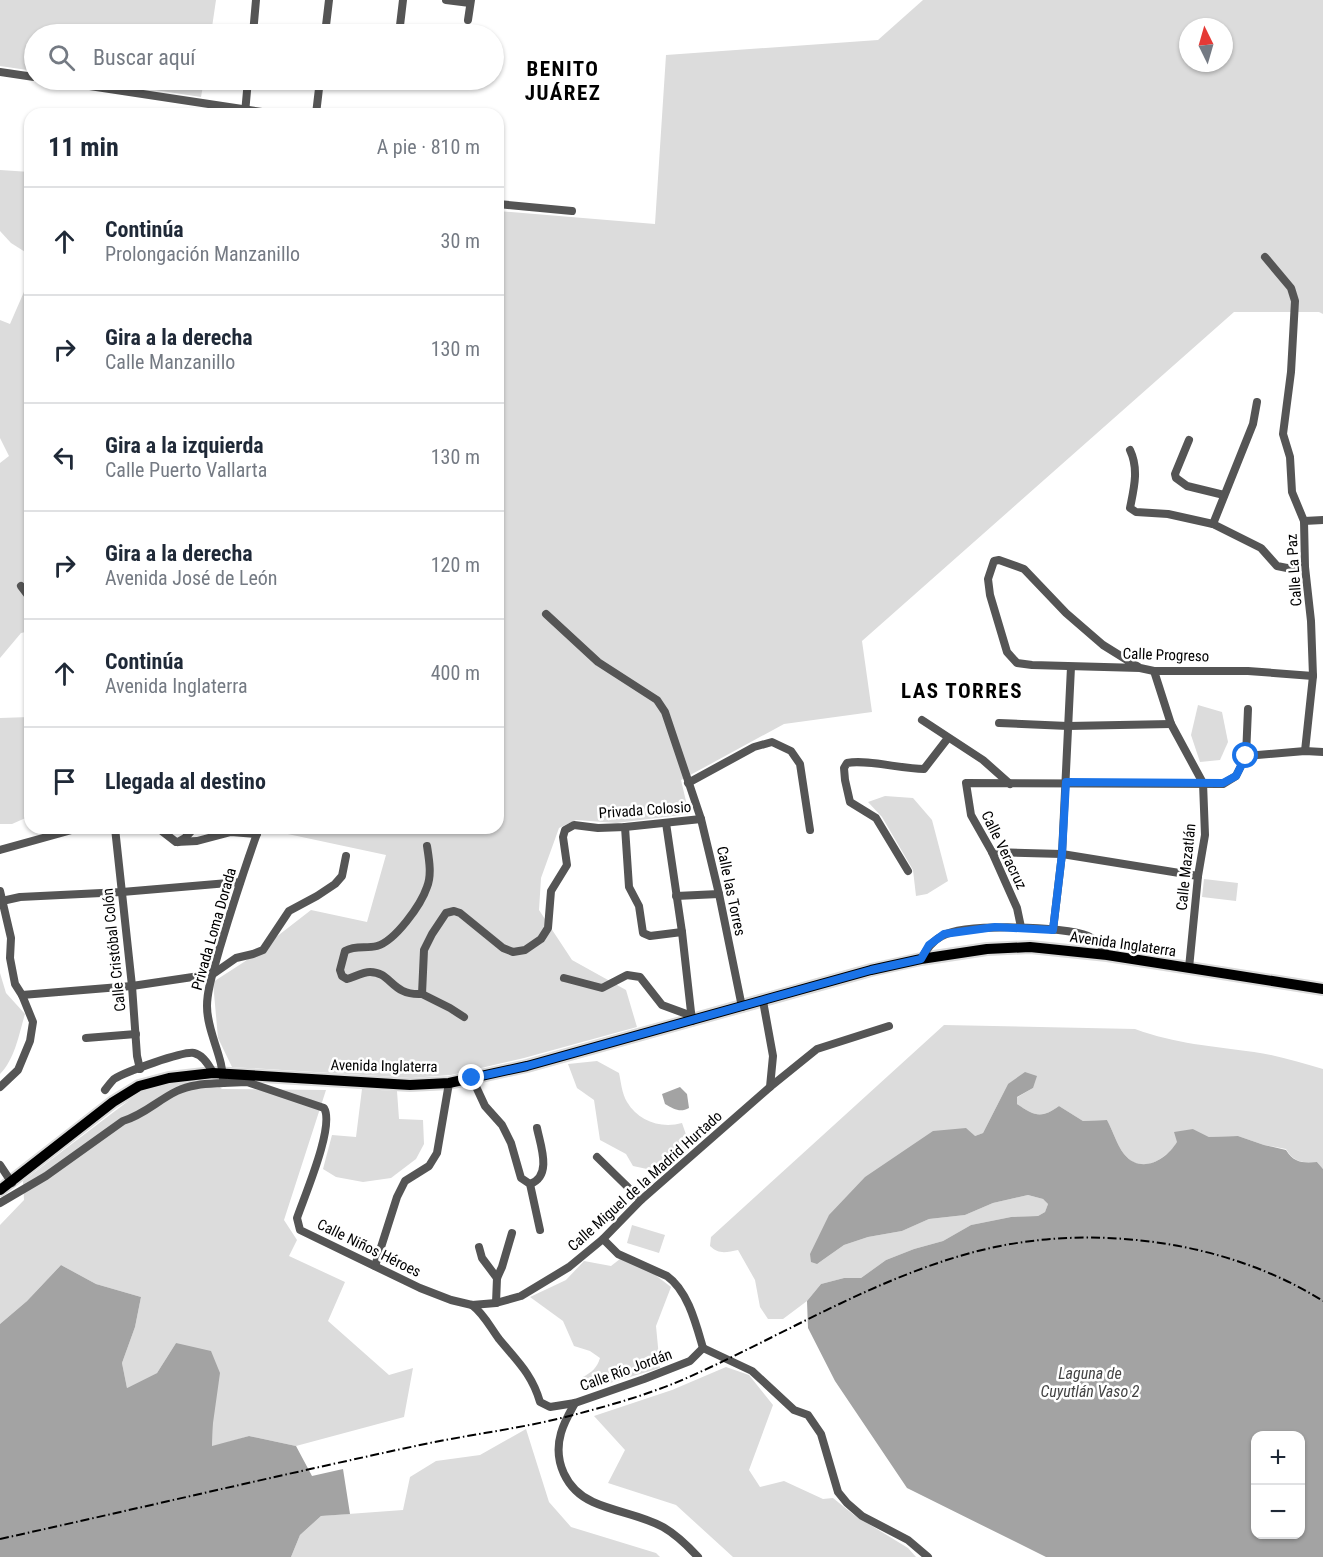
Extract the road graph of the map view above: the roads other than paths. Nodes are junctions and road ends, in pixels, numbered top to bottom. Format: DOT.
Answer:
graph roads {
  1 [pos="256,0"];
  2 [pos="329,0"];
  3 [pos="403,0"];
  4 [pos="446,0"];
  5 [pos="470,2"];
  6 [pos="468,20"];
  7 [pos="253,24"];
  8 [pos="326,24"];
  9 [pos="400,24"];
  10 [pos="0,72"];
  11 [pos="24,76"];
  12 [pos="111,90"];
  13 [pos="247,90"];
  14 [pos="319,90"];
  15 [pos="221,108"];
  16 [pos="245,108"];
  17 [pos="317,108"];
  18 [pos="504,205"];
  19 [pos="572,211"];
  20 [pos="1265,257"];
  21 [pos="1257,402"];
  22 [pos="1189,440"];
  23 [pos="1130,450"];
  24 [pos="1224,495"];
  25 [pos="1323,520"];
  26 [pos="1304,521"];
  27 [pos="1213,525"];
  28 [pos="1305,567"];
  29 [pos="21,586"];
  30 [pos="24,590"];
  31 [pos="546,614"];
  32 [pos="1071,667"];
  33 [pos="1140,668"];
  34 [pos="1154,670"];
  35 [pos="1313,676"];
  36 [pos="1248,709"];
  37 [pos="922,720"];
  38 [pos="999,723"];
  39 [pos="1171,724"];
  40 [pos="1068,726"];
  41 [pos="948,738"];
  42 [pos="1305,751"];
  43 [pos="1323,752"];
  44 [pos="1246,756"];
  45 [pos="1066,782"];
  46 [pos="687,783"];
  47 [pos="1203,783"];
  48 [pos="1010,784"];
  49 [pos="701,819"];
  50 [pos="666,824"];
  51 [pos="625,827"];
  52 [pos="810,830"];
  53 [pos="57,834"];
  54 [pos="116,834"];
  55 [pos="166,834"];
  56 [pos="189,834"];
  57 [pos="222,834"];
  58 [pos="257,834"];
  59 [pos="176,842"];
  60 [pos="427,846"];
  61 [pos="0,850"];
  62 [pos="992,852"];
  63 [pos="1062,854"];
  64 [pos="346,856"];
  65 [pos="908,872"];
  66 [pos="1198,876"];
  67 [pos="240,882"];
  68 [pos="0,891"];
  69 [pos="122,892"];
  70 [pos="719,894"];
  71 [pos="676,896"];
  72 [pos="2,901"];
  73 [pos="1021,927"];
  74 [pos="1053,930"];
  75 [pos="682,932"];
  76 [pos="1107,955"];
  77 [pos="921,959"];
  78 [pos="1189,968"];
  79 [pos="213,974"];
  80 [pos="564,978"];
  81 [pos="132,986"];
  82 [pos="1323,989"];
  83 [pos="422,994"];
  84 [pos="22,995"];
  85 [pos="763,1001"];
  86 [pos="742,1007"];
  87 [pos="464,1017"];
  88 [pos="692,1018"];
  89 [pos="889,1026"];
  90 [pos="136,1034"];
  91 [pos="86,1038"];
  92 [pos="140,1069"];
  93 [pos="220,1076"];
  94 [pos="472,1078"];
  95 [pos="449,1083"];
  96 [pos="0,1087"];
  97 [pos="770,1088"];
  98 [pos="105,1090"];
  99 [pos="537,1128"];
  100 [pos="597,1157"];
  101 [pos="0,1165"];
  102 [pos="12,1183"];
  103 [pos="530,1184"];
  104 [pos="0,1190"];
  105 [pos="641,1200"];
  106 [pos="0,1203"];
  107 [pos="540,1230"];
  108 [pos="512,1233"];
  109 [pos="603,1239"];
  110 [pos="479,1247"];
  111 [pos="375,1266"];
  112 [pos="497,1278"];
  113 [pos="451,1300"];
  114 [pos="496,1303"];
  115 [pos="472,1305"];
  116 [pos="703,1348"];
  117 [pos="575,1403"];
  118 [pos="698,1557"];
  119 [pos="928,1557"];
  1 -- 7 [label="street"];
  2 -- 8 [label="street"];
  3 -- 9 [label="street"];
  4 -- 5 [label="street"];
  5 -- 6 [label="street"];
  10 -- 11 [label="street"];
  12 -- 15 [label="street"];
  13 -- 16 [label="street"];
  14 -- 17 [label="street"];
  18 -- 19 [label="street"];
  20 -- 26 [label="street, Calle La Paz"];
  21 -- 24 [label="street"];
  22 -- 24 [label="street"];
  23 -- 27 [label="street"];
  24 -- 27 [label="street"];
  25 -- 26 [label="street"];
  26 -- 28 [label="street, Calle La Paz"];
  27 -- 28 [label="street"];
  28 -- 35 [label="street, Calle La Paz"];
  29 -- 30 [label="street"];
  31 -- 46 [label="street, Calle las Torres"];
  32 -- 33 [label="street, Calle Progreso"];
  32 -- 33 [label="street, Calle Progreso"];
  32 -- 40 [label="street"];
  33 -- 34 [label="street, Calle Progreso"];
  34 -- 35 [label="street, Calle Progreso"];
  34 -- 39 [label="street, Calle Mazatlán"];
  35 -- 42 [label="street, Calle La Paz"];
  36 -- 44 [label="street"];
  37 -- 41 [label="street"];
  38 -- 40 [label="street"];
  39 -- 40 [label="street"];
  39 -- 47 [label="street, Calle Mazatlán"];
  40 -- 45 [label="street"];
  41 -- 48 [label="street"];
  41 -- 65 [label="street"];
  42 -- 43 [label="street"];
  42 -- 44 [label="street"];
  44 -- 47 [label="street"];
  45 -- 47 [label="street"];
  45 -- 48 [label="street"];
  45 -- 63 [label="street"];
  46 -- 49 [label="street, Calle las Torres"];
  46 -- 52 [label="street"];
  47 -- 66 [label="street, Calle Mazatlán"];
  48 -- 62 [label="street, Calle Veracruz"];
  49 -- 50 [label="street, Privada Colosio"];
  49 -- 70 [label="street, Calle las Torres"];
  50 -- 51 [label="street, Privada Colosio"];
  50 -- 71 [label="street"];
  51 -- 75 [label="street"];
  51 -- 83 [label="street, Privada Colosio"];
  53 -- 61 [label="street"];
  54 -- 69 [label="street, Calle Cristóbal Colón"];
  55 -- 59 [label="street"];
  56 -- 59 [label="street"];
  57 -- 59 [label="street"];
  58 -- 67 [label="street, Privada Loma Dorada"];
  60 -- 83 [label="street"];
  62 -- 63 [label="street"];
  62 -- 73 [label="street, Calle Veracruz"];
  63 -- 66 [label="street"];
  63 -- 74 [label="street"];
  64 -- 79 [label="street"];
  66 -- 78 [label="street, Calle Mazatlán"];
  67 -- 69 [label="street"];
  67 -- 79 [label="street, Privada Loma Dorada"];
  68 -- 72 [label="street"];
  69 -- 72 [label="street"];
  69 -- 81 [label="street, Calle Cristóbal Colón"];
  70 -- 71 [label="street"];
  70 -- 86 [label="street, Calle las Torres"];
  71 -- 75 [label="street"];
  72 -- 84 [label="street"];
  73 -- 74 [label="street"];
  73 -- 77 [label="street"];
  74 -- 76 [label="street"];
  75 -- 88 [label="street"];
  76 -- 77 [label="main road, Avenida Inglaterra"];
  76 -- 78 [label="main road, Avenida Inglaterra"];
  77 -- 85 [label="main road, Avenida Inglaterra"];
  78 -- 82 [label="main road, Avenida Inglaterra"];
  79 -- 81 [label="street"];
  79 -- 93 [label="street, Privada Loma Dorada"];
  80 -- 88 [label="street"];
  81 -- 84 [label="street"];
  81 -- 90 [label="street, Calle Cristóbal Colón"];
  83 -- 87 [label="street"];
  84 -- 96 [label="street"];
  85 -- 86 [label="main road, Avenida Inglaterra"];
  85 -- 97 [label="street"];
  86 -- 88 [label="main road, Avenida Inglaterra"];
  88 -- 94 [label="main road, Avenida Inglaterra"];
  89 -- 97 [label="street, Calle Miguel de la Madrid Hurtado"];
  90 -- 91 [label="street"];
  90 -- 92 [label="street, Calle Cristóbal Colón"];
  92 -- 93 [label="street"];
  92 -- 98 [label="street"];
  93 -- 95 [label="main road, Avenida Inglaterra"];
  93 -- 102 [label="main road, Avenida Inglaterra"];
  93 -- 106 [label="street"];
  93 -- 111 [label="street, Calle Niños Héroes"];
  94 -- 95 [label="main road, Avenida Inglaterra"];
  94 -- 103 [label="street"];
  95 -- 111 [label="street"];
  97 -- 105 [label="street, Calle Miguel de la Madrid Hurtado"];
  99 -- 103 [label="street"];
  100 -- 105 [label="street"];
  101 -- 102 [label="street"];
  102 -- 104 [label="main road, Avenida Inglaterra"];
  103 -- 107 [label="street"];
  105 -- 109 [label="street, Calle Miguel de la Madrid Hurtado"];
  108 -- 112 [label="street"];
  109 -- 114 [label="street, Calle Miguel de la Madrid Hurtado"];
  109 -- 116 [label="street"];
  110 -- 112 [label="street"];
  111 -- 113 [label="street, Calle Niños Héroes"];
  112 -- 114 [label="street"];
  113 -- 115 [label="street, Calle Miguel de la Madrid Hurtado"];
  114 -- 115 [label="street, Calle Miguel de la Madrid Hurtado"];
  115 -- 117 [label="street, Calle Río Jordán"];
  116 -- 117 [label="street, Calle Río Jordán"];
  116 -- 119 [label="street"];
  117 -- 118 [label="street"];
}
